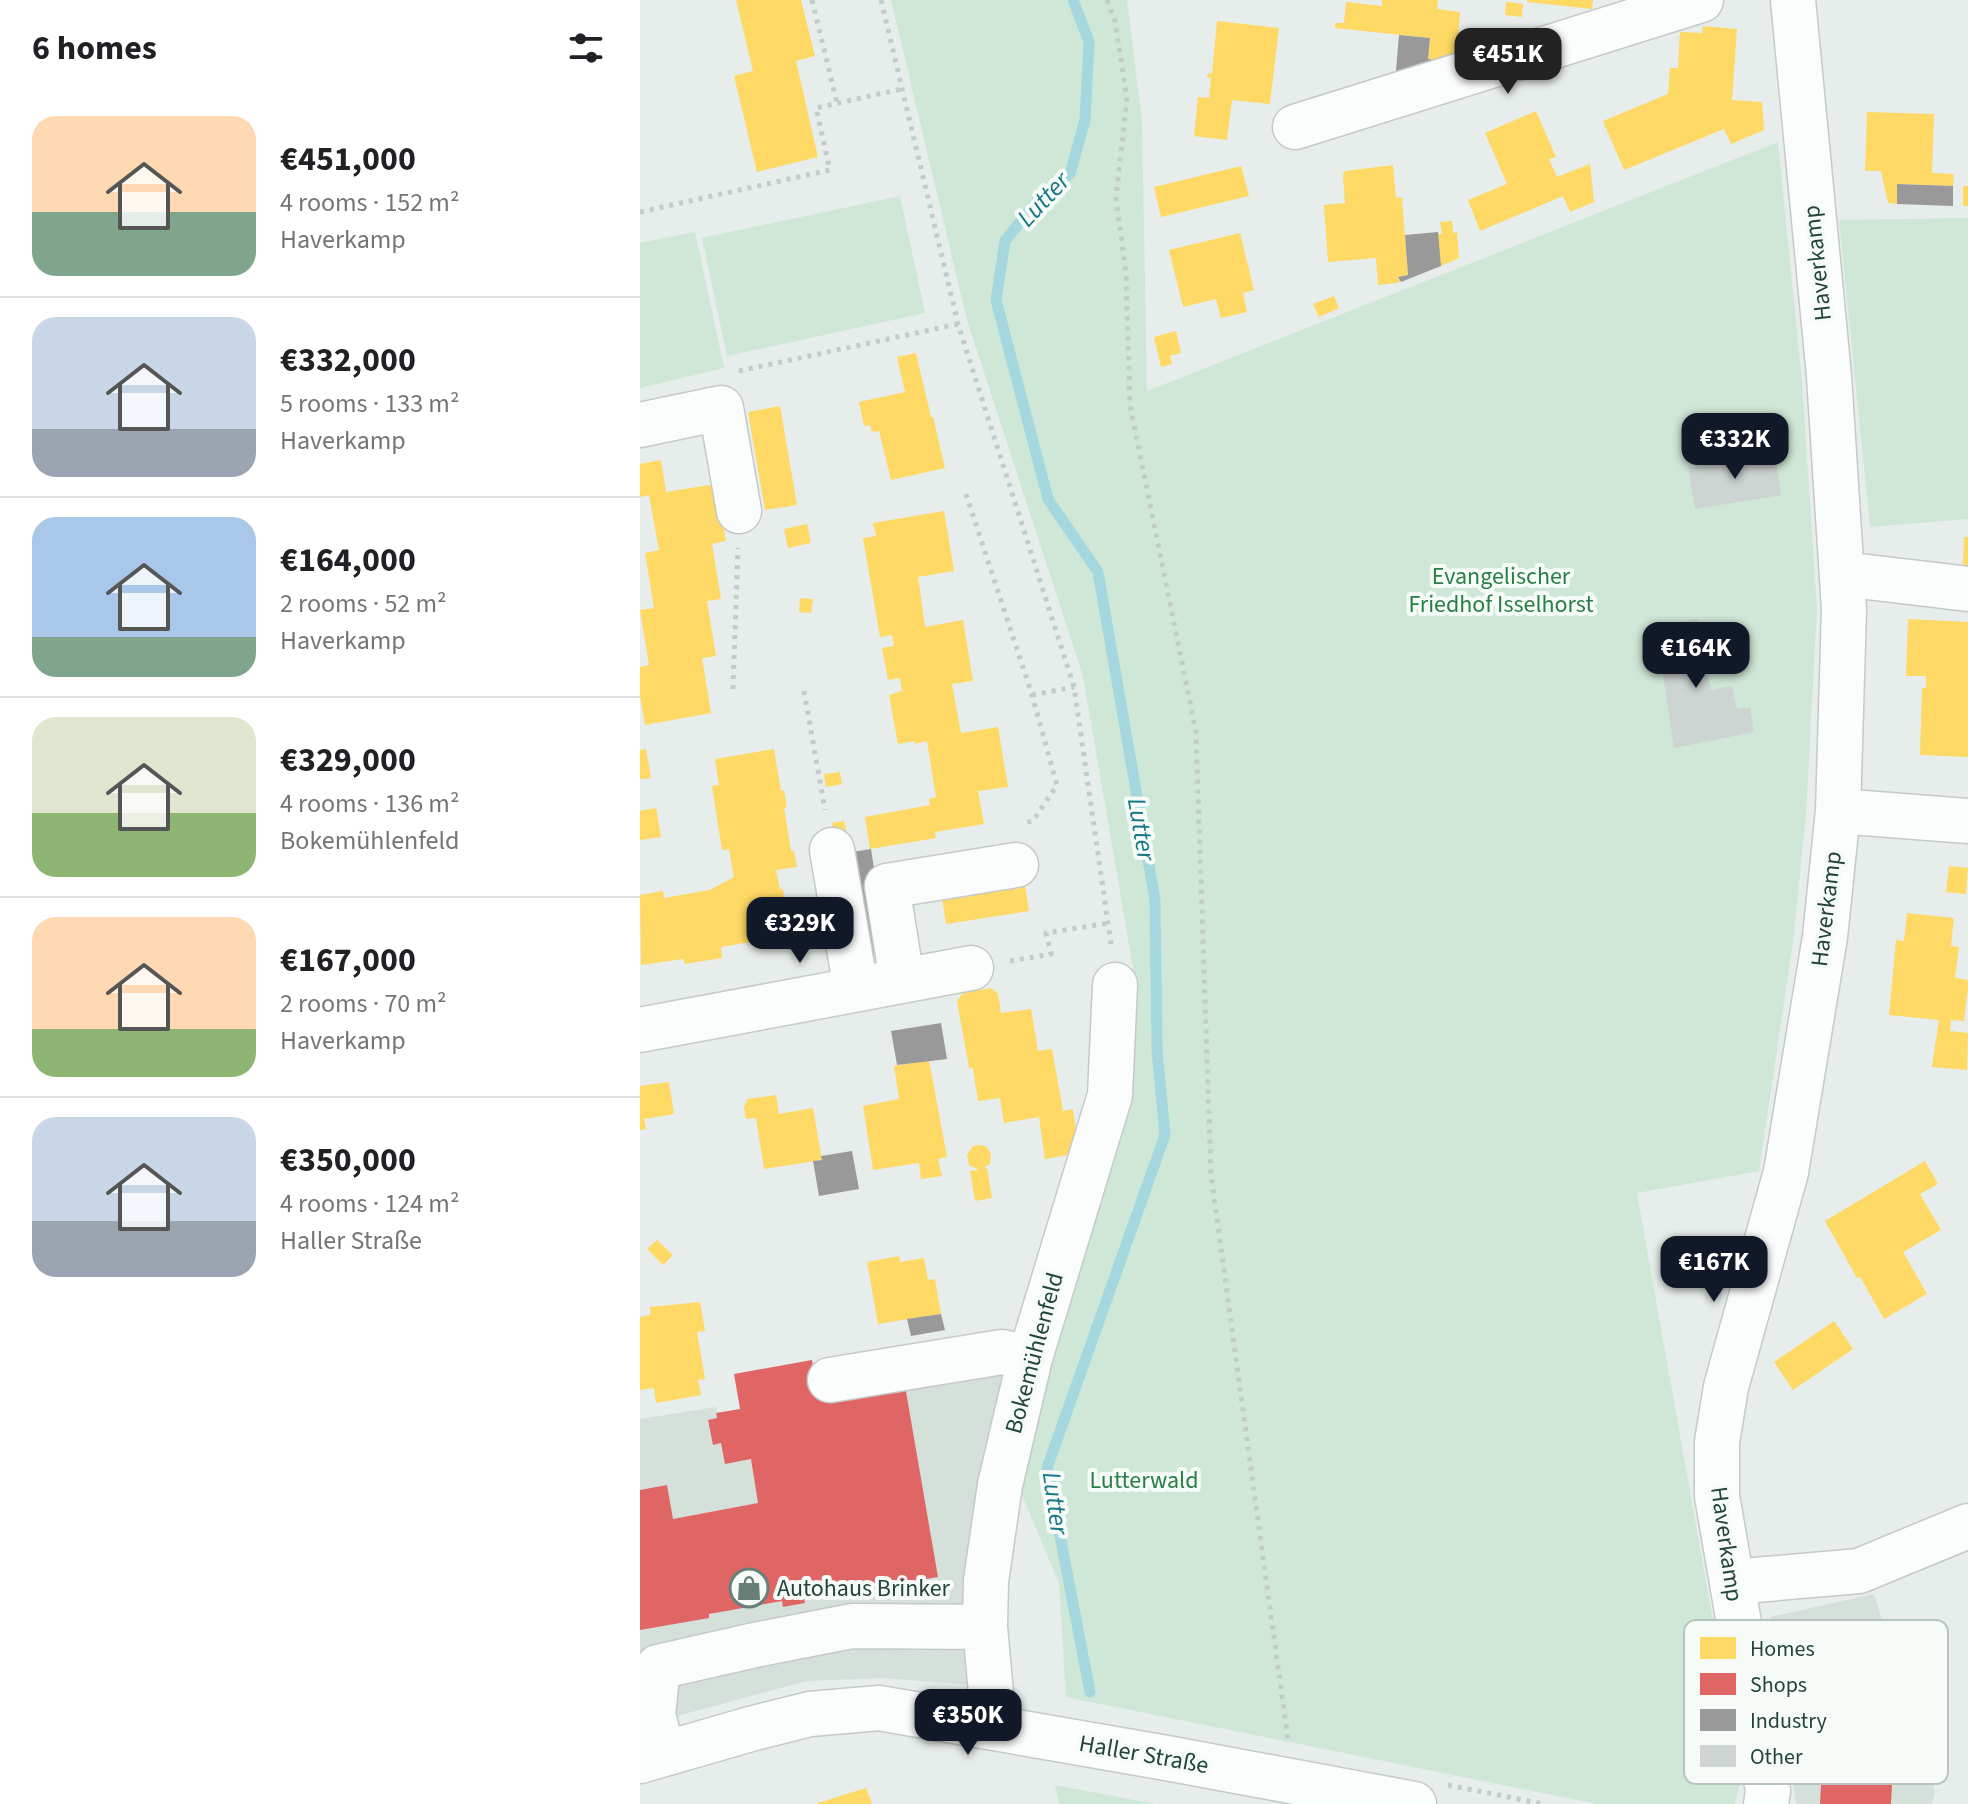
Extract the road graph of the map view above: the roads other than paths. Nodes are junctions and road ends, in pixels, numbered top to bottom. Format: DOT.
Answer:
graph roads {
  1 [pos="1701,0"];
  2 [pos="1793,0"];
  3 [pos="1295,127"];
  4 [pos="640,425"];
  5 [pos="739,511"];
  6 [pos="1842,574"];
  7 [pos="1968,589"];
  8 [pos="1838,811"];
  9 [pos="1968,821"];
  10 [pos="832,850"];
  11 [pos="1016,865"];
  12 [pos="971,968"];
  13 [pos="902,980"];
  14 [pos="1115,985"];
  15 [pos="856,989"];
  16 [pos="640,1030"];
  17 [pos="1030,1358"];
  18 [pos="830,1380"];
  19 [pos="1968,1526"];
  20 [pos="1732,1582"];
  21 [pos="1739,1620"];
  22 [pos="985,1627"];
  23 [pos="988,1726"];
  24 [pos="652,1758"];
  25 [pos="1767,1784"];
  26 [pos="1414,1804"];
  27 [pos="1766,1804"];
  1 -- 3 [label="street"];
  2 -- 6 [label="street, Haverkamp"];
  4 -- 5 [label="street"];
  6 -- 7 [label="street"];
  6 -- 8 [label="street, Haverkamp"];
  8 -- 9 [label="street"];
  8 -- 20 [label="street, Haverkamp"];
  10 -- 15 [label="street"];
  11 -- 13 [label="street"];
  12 -- 13 [label="street"];
  13 -- 15 [label="street"];
  14 -- 17 [label="street, Bokemühlenfeld"];
  15 -- 16 [label="street"];
  17 -- 18 [label="street"];
  17 -- 22 [label="street, Bokemühlenfeld"];
  19 -- 20 [label="street"];
  20 -- 21 [label="street, Haverkamp"];
  22 -- 23 [label="street, Bokemühlenfeld"];
  22 -- 24 [label="street"];
  23 -- 24 [label="street, Haller Straße"];
  23 -- 26 [label="street, Haller Straße"];
  25 -- 27 [label="street, Haverkamp"];
}
